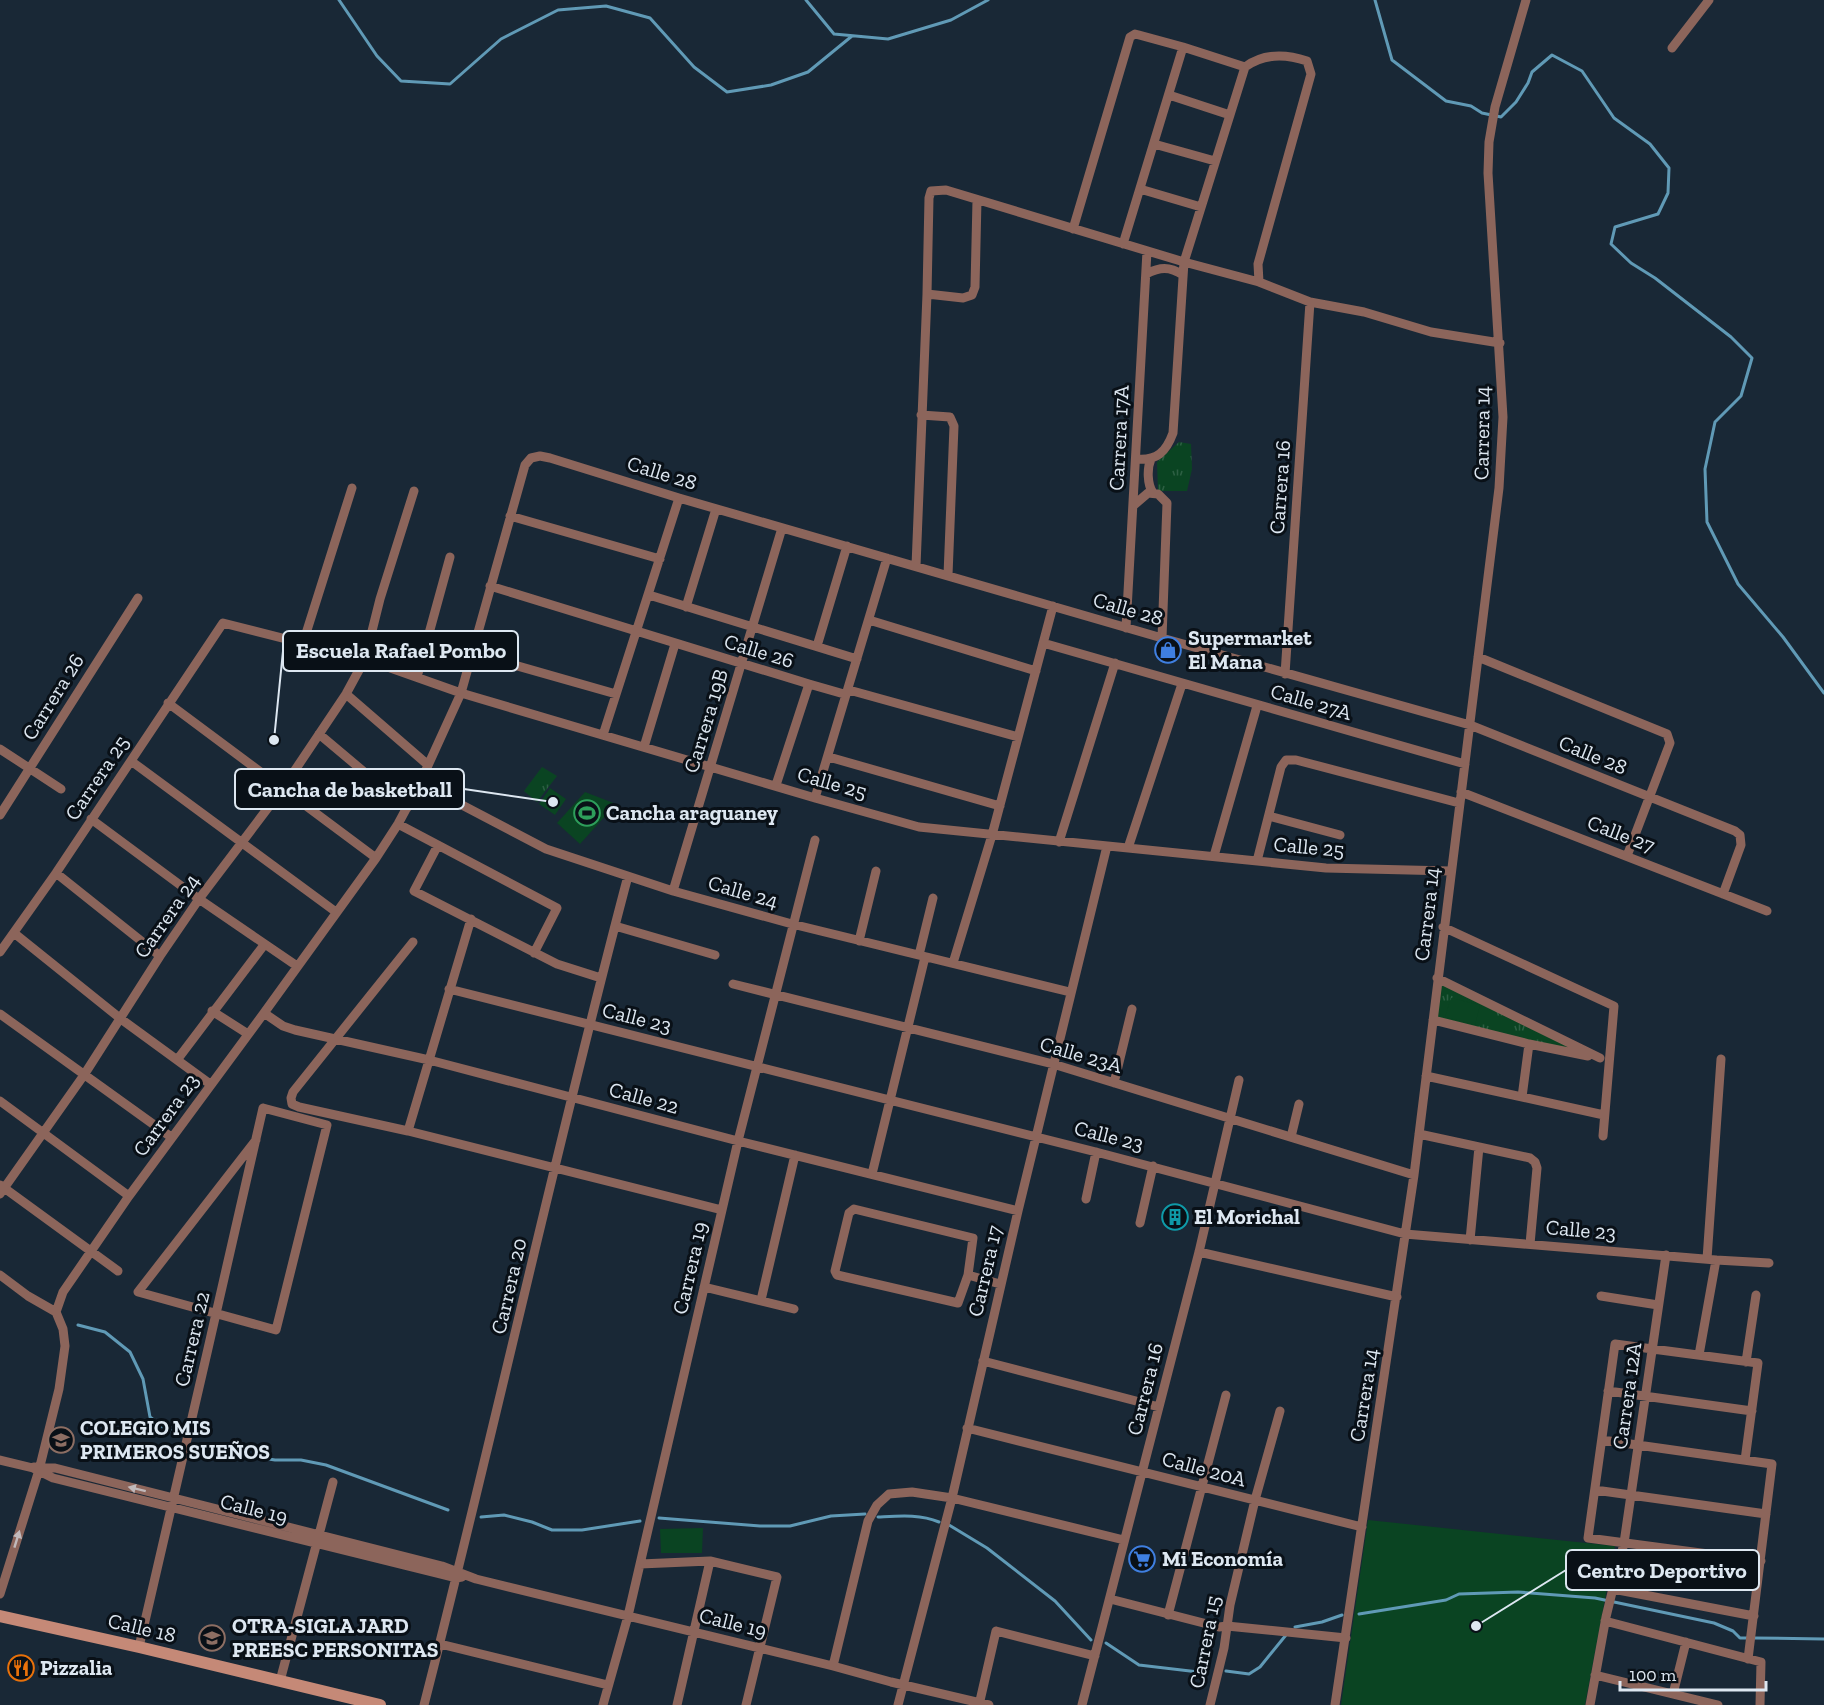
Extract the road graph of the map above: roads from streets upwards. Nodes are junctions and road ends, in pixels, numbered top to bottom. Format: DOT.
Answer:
graph roads {
  1 [pos="1526,0"];
  2 [pos="1709,0"];
  3 [pos="1183,47"];
  4 [pos="1672,48"];
  5 [pos="1245,67"];
  6 [pos="1169,95"];
  7 [pos="1230,115"];
  8 [pos="1154,144"];
  9 [pos="1215,161"];
  10 [pos="1140,189"];
  11 [pos="977,200"];
  12 [pos="1201,207"];
  13 [pos="1073,229"];
  14 [pos="1123,244"];
  15 [pos="1147,251"];
  16 [pos="1184,262"];
  17 [pos="1146,274"];
  18 [pos="1183,275"];
  19 [pos="1259,282"];
  20 [pos="927,294"];
  21 [pos="1310,302"];
  22 [pos="1500,343"];
  23 [pos="921,415"];
  24 [pos="1136,459"];
  25 [pos="1151,459"];
  26 [pos="352,488"];
  27 [pos="414,491"];
  28 [pos="1153,493"];
  29 [pos="679,498"];
  30 [pos="1134,505"];
  31 [pos="716,508"];
  32 [pos="510,516"];
  33 [pos="782,528"];
  34 [pos="847,546"];
  35 [pos="450,557"];
  36 [pos="887,558"];
  37 [pos="660,559"];
  38 [pos="916,566"];
  39 [pos="948,575"];
  40 [pos="490,586"];
  41 [pos="649,596"];
  42 [pos="138,598"];
  43 [pos="1053,606"];
  44 [pos="686,607"];
  45 [pos="869,620"];
  46 [pos="223,623"];
  47 [pos="753,627"];
  48 [pos="1126,628"];
  49 [pos="637,631"];
  50 [pos="1162,638"];
  51 [pos="303,643"];
  52 [pos="1043,643"];
  53 [pos="675,644"];
  54 [pos="817,646"];
  55 [pos="472,652"];
  56 [pos="1478,657"];
  57 [pos="365,659"];
  58 [pos="856,659"];
  59 [pos="1115,663"];
  60 [pos="742,665"];
  61 [pos="1036,671"];
  62 [pos="1285,674"];
  63 [pos="417,677"];
  64 [pos="808,684"];
  65 [pos="1182,684"];
  66 [pos="849,690"];
  67 [pos="461,693"];
  68 [pos="346,694"];
  69 [pos="616,694"];
  70 [pos="168,703"];
  71 [pos="1257,706"];
  72 [pos="1470,725"];
  73 [pos="319,734"];
  74 [pos="603,735"];
  75 [pos="1018,737"];
  76 [pos="644,747"];
  77 [pos="0,749"];
  78 [pos="829,757"];
  79 [pos="131,761"];
  80 [pos="1465,764"];
  81 [pos="428,765"];
  82 [pos="711,766"];
  83 [pos="29,769"];
  84 [pos="420,783"];
  85 [pos="776,785"];
  86 [pos="283,788"];
  87 [pos="61,789"];
  88 [pos="1461,792"];
  89 [pos="1649,797"];
  90 [pos="815,798"];
  91 [pos="1459,803"];
  92 [pos="999,806"];
  93 [pos="407,808"];
  94 [pos="0,815"];
  95 [pos="1269,816"];
  96 [pos="91,819"];
  97 [pos="398,824"];
  98 [pos="992,835"];
  99 [pos="1340,835"];
  100 [pos="815,840"];
  101 [pos="1059,842"];
  102 [pos="242,843"];
  103 [pos="438,845"];
  104 [pos="1107,846"];
  105 [pos="1128,848"];
  106 [pos="1214,856"];
  107 [pos="1627,856"];
  108 [pos="376,858"];
  109 [pos="1257,861"];
  110 [pos="876,871"];
  111 [pos="1450,871"];
  112 [pos="56,873"];
  113 [pos="628,876"];
  114 [pos="674,891"];
  115 [pos="1723,894"];
  116 [pos="933,898"];
  117 [pos="199,899"];
  118 [pos="1767,911"];
  119 [pos="336,912"];
  120 [pos="471,919"];
  121 [pos="792,924"];
  122 [pos="615,926"];
  123 [pos="1443,927"];
  124 [pos="14,933"];
  125 [pos="859,941"];
  126 [pos="413,942"];
  127 [pos="264,945"];
  128 [pos="0,952"];
  129 [pos="534,952"];
  130 [pos="714,955"];
  131 [pos="160,956"];
  132 [pos="922,956"];
  133 [pos="953,963"];
  134 [pos="297,966"];
  135 [pos="601,978"];
  136 [pos="1437,978"];
  137 [pos="733,984"];
  138 [pos="449,989"];
  139 [pos="1070,992"];
  140 [pos="774,995"];
  141 [pos="214,1008"];
  142 [pos="1132,1009"];
  143 [pos="264,1013"];
  144 [pos="0,1014"];
  145 [pos="121,1019"];
  146 [pos="1432,1020"];
  147 [pos="590,1025"];
  148 [pos="907,1029"];
  149 [pos="248,1034"];
  150 [pos="335,1038"];
  151 [pos="1529,1044"];
  152 [pos="1605,1059"];
  153 [pos="1721,1059"];
  154 [pos="177,1060"];
  155 [pos="429,1060"];
  156 [pos="1053,1064"];
  157 [pos="756,1066"];
  158 [pos="84,1075"];
  159 [pos="1426,1076"];
  160 [pos="1239,1080"];
  161 [pos="1114,1083"];
  162 [pos="210,1084"];
  163 [pos="1522,1097"];
  164 [pos="572,1098"];
  165 [pos="890,1100"];
  166 [pos="0,1101"];
  167 [pos="1299,1104"];
  168 [pos="1604,1115"];
  169 [pos="1230,1118"];
  170 [pos="408,1131"];
  171 [pos="43,1132"];
  172 [pos="1419,1134"];
  173 [pos="1036,1136"];
  174 [pos="1603,1136"];
  175 [pos="171,1137"];
  176 [pos="1291,1137"];
  177 [pos="256,1140"];
  178 [pos="738,1142"];
  179 [pos="1479,1147"];
  180 [pos="1096,1152"];
  181 [pos="795,1155"];
  182 [pos="1153,1166"];
  183 [pos="555,1168"];
  184 [pos="872,1174"];
  185 [pos="1414,1175"];
  186 [pos="1215,1182"];
  187 [pos="1,1189"];
  188 [pos="129,1196"];
  189 [pos="1086,1199"];
  190 [pos="722,1210"];
  191 [pos="1018,1211"];
  192 [pos="1140,1223"];
  193 [pos="1406,1234"];
  194 [pos="1470,1240"];
  195 [pos="1530,1244"];
  196 [pos="91,1251"];
  197 [pos="1199,1252"];
  198 [pos="1665,1255"];
  199 [pos="1711,1260"];
  200 [pos="1768,1263"];
  201 [pos="118,1270"];
  202 [pos="0,1275"];
  203 [pos="968,1275"];
  204 [pos="1000,1284"];
  205 [pos="704,1287"];
  206 [pos="1756,1295"];
  207 [pos="1601,1296"];
  208 [pos="1397,1297"];
  209 [pos="761,1300"];
  210 [pos="1658,1305"];
  211 [pos="794,1310"];
  212 [pos="56,1312"];
  213 [pos="216,1313"];
  214 [pos="1652,1349"];
  215 [pos="1699,1355"];
  216 [pos="983,1361"];
  217 [pos="1746,1362"];
  218 [pos="1608,1391"];
  219 [pos="1226,1395"];
  220 [pos="1645,1396"];
  221 [pos="1159,1407"];
  222 [pos="1280,1411"];
  223 [pos="1752,1412"];
  224 [pos="968,1428"];
  225 [pos="1602,1440"];
  226 [pos="1638,1446"];
  227 [pos="0,1460"];
  228 [pos="1745,1460"];
  229 [pos="37,1468"];
  230 [pos="1142,1471"];
  231 [pos="333,1482"];
  232 [pos="1200,1487"];
  233 [pos="1595,1490"];
  234 [pos="1631,1495"];
  235 [pos="952,1498"];
  236 [pos="1255,1500"];
  237 [pos="173,1503"];
  238 [pos="1766,1514"];
  239 [pos="1362,1527"];
  240 [pos="316,1539"];
  241 [pos="1124,1540"];
  242 [pos="1624,1543"];
  243 [pos="710,1561"];
  244 [pos="1761,1561"];
  245 [pos="640,1564"];
  246 [pos="458,1574"];
  247 [pos="1612,1590"];
  248 [pos="0,1594"];
  249 [pos="1110,1599"];
  250 [pos="1168,1615"];
  251 [pos="0,1616"];
  252 [pos="628,1616"];
  253 [pos="1754,1616"];
  254 [pos="1605,1619"];
  255 [pos="1227,1626"];
  256 [pos="694,1632"];
  257 [pos="1346,1638"];
  258 [pos="1686,1642"];
  259 [pos="440,1644"];
  260 [pos="139,1647"];
  261 [pos="759,1649"];
  262 [pos="1095,1656"];
  263 [pos="1748,1659"];
  264 [pos="833,1666"];
  265 [pos="1595,1675"];
  266 [pos="280,1681"];
  267 [pos="903,1684"];
  268 [pos="608,1685"];
  269 [pos="1673,1694"];
  270 [pos="1696,1702"];
  271 [pos="982,1704"];
  272 [pos="380,1705"];
  273 [pos="424,1705"];
  274 [pos="603,1705"];
  275 [pos="677,1705"];
  276 [pos="746,1705"];
  277 [pos="898,1705"];
  278 [pos="1082,1705"];
  279 [pos="1210,1705"];
  280 [pos="1335,1705"];
  281 [pos="1590,1705"];
  282 [pos="1718,1705"];
  283 [pos="1760,1705"];
  1 -- 22 [label="street, Carrera 14"];
  2 -- 4 [label="street"];
  3 -- 5 [label="street"];
  3 -- 6 [label="street"];
  3 -- 13 [label="street"];
  5 -- 7 [label="street"];
  5 -- 19 [label="street"];
  6 -- 7 [label="street"];
  6 -- 8 [label="street"];
  7 -- 9 [label="street"];
  8 -- 9 [label="street"];
  8 -- 10 [label="street"];
  9 -- 12 [label="street"];
  10 -- 12 [label="street"];
  10 -- 14 [label="street"];
  11 -- 13 [label="street"];
  11 -- 20 [label="street"];
  11 -- 20 [label="street"];
  12 -- 16 [label="street"];
  13 -- 14 [label="street"];
  14 -- 15 [label="street"];
  15 -- 16 [label="street"];
  15 -- 17 [label="street, Carrera 17A"];
  16 -- 18 [label="street"];
  16 -- 19 [label="street"];
  17 -- 18 [label="street"];
  17 -- 24 [label="street, Carrera 17A"];
  18 -- 25 [label="street"];
  19 -- 21 [label="street"];
  20 -- 23 [label="street"];
  21 -- 22 [label="street"];
  21 -- 62 [label="street, Carrera 16"];
  22 -- 56 [label="street, Carrera 14"];
  23 -- 38 [label="street"];
  23 -- 39 [label="street"];
  24 -- 25 [label="street"];
  24 -- 30 [label="street, Carrera 17A"];
  25 -- 28 [label="street"];
  26 -- 51 [label="street"];
  27 -- 57 [label="street, Carrera 24"];
  28 -- 30 [label="street"];
  28 -- 50 [label="street"];
  29 -- 31 [label="street, Calle 28"];
  29 -- 32 [label="street, Calle 28"];
  29 -- 37 [label="street"];
  30 -- 48 [label="street, Carrera 17A"];
  31 -- 33 [label="street, Calle 28"];
  31 -- 44 [label="street"];
  32 -- 37 [label="street"];
  32 -- 40 [label="street"];
  33 -- 34 [label="street, Calle 28"];
  33 -- 47 [label="street, Carrera 19B"];
  34 -- 36 [label="street, Calle 28"];
  34 -- 54 [label="street"];
  35 -- 63 [label="street"];
  36 -- 38 [label="street, Calle 28"];
  36 -- 45 [label="street"];
  37 -- 41 [label="street"];
  38 -- 39 [label="street, Calle 28"];
  39 -- 43 [label="street, Calle 28"];
  40 -- 49 [label="street, Calle 26"];
  40 -- 55 [label="street"];
  41 -- 44 [label="street"];
  41 -- 49 [label="street"];
  42 -- 83 [label="street, Carrera 26"];
  43 -- 48 [label="street, Calle 28"];
  43 -- 52 [label="street"];
  44 -- 47 [label="street"];
  45 -- 58 [label="street"];
  45 -- 61 [label="street"];
  46 -- 51 [label="street, Calle 25"];
  46 -- 70 [label="street, Carrera 25"];
  47 -- 54 [label="street"];
  47 -- 60 [label="street, Carrera 19B"];
  48 -- 50 [label="street, Calle 28"];
  49 -- 53 [label="street, Calle 26"];
  49 -- 69 [label="street"];
  50 -- 62 [label="street, Calle 28"];
  51 -- 57 [label="street, Calle 25"];
  52 -- 59 [label="street, Calle 27A"];
  52 -- 61 [label="street"];
  53 -- 60 [label="street, Calle 26"];
  53 -- 76 [label="street"];
  54 -- 58 [label="street"];
  55 -- 67 [label="street"];
  55 -- 69 [label="street"];
  56 -- 72 [label="street, Carrera 14"];
  56 -- 89 [label="street"];
  57 -- 63 [label="street, Calle 25"];
  57 -- 68 [label="street, Carrera 24"];
  58 -- 66 [label="street"];
  59 -- 65 [label="street, Calle 27A"];
  59 -- 101 [label="street"];
  60 -- 64 [label="street, Calle 26"];
  60 -- 82 [label="street, Carrera 19B"];
  61 -- 75 [label="street"];
  62 -- 72 [label="street, Calle 28"];
  63 -- 67 [label="street, Calle 25"];
  64 -- 66 [label="street, Calle 26"];
  64 -- 85 [label="street"];
  65 -- 71 [label="street, Calle 27A"];
  65 -- 105 [label="street"];
  66 -- 75 [label="street, Calle 26"];
  66 -- 78 [label="street"];
  67 -- 74 [label="street, Calle 25"];
  67 -- 81 [label="street, Carrera 23"];
  68 -- 73 [label="street, Carrera 24"];
  68 -- 81 [label="street"];
  69 -- 74 [label="street"];
  70 -- 79 [label="street, Carrera 25"];
  70 -- 86 [label="street"];
  71 -- 80 [label="street, Calle 27A"];
  71 -- 106 [label="street"];
  72 -- 80 [label="street, Carrera 14"];
  72 -- 89 [label="street, Calle 28"];
  73 -- 86 [label="street, Carrera 24"];
  73 -- 93 [label="street"];
  74 -- 76 [label="street, Calle 25"];
  75 -- 92 [label="street"];
  76 -- 82 [label="street, Calle 25"];
  77 -- 83 [label="street"];
  78 -- 90 [label="street"];
  78 -- 92 [label="street"];
  79 -- 96 [label="street, Carrera 25"];
  79 -- 102 [label="street"];
  80 -- 88 [label="street, Carrera 14"];
  81 -- 84 [label="street, Carrera 23"];
  82 -- 85 [label="street, Calle 25"];
  82 -- 114 [label="street, Carrera 19B"];
  83 -- 87 [label="street"];
  83 -- 94 [label="street, Carrera 26"];
  84 -- 93 [label="street, Carrera 23"];
  84 -- 113 [label="street, Calle 24"];
  85 -- 90 [label="street, Calle 25"];
  86 -- 102 [label="street, Carrera 24"];
  86 -- 108 [label="street"];
  88 -- 91 [label="street, Carrera 14"];
  88 -- 107 [label="street, Calle 27"];
  89 -- 107 [label="street"];
  89 -- 115 [label="street, Calle 28"];
  90 -- 98 [label="street, Calle 25"];
  91 -- 95 [label="street"];
  91 -- 111 [label="street, Carrera 14"];
  92 -- 98 [label="street"];
  93 -- 97 [label="street, Carrera 23"];
  95 -- 99 [label="street"];
  95 -- 109 [label="street"];
  96 -- 112 [label="street, Carrera 25"];
  96 -- 117 [label="street"];
  97 -- 103 [label="street"];
  97 -- 108 [label="street, Carrera 23"];
  98 -- 101 [label="street, Calle 25"];
  98 -- 133 [label="street"];
  100 -- 121 [label="street, Carrera 19"];
  101 -- 104 [label="street, Calle 25"];
  102 -- 117 [label="street, Carrera 24"];
  102 -- 119 [label="street"];
  103 -- 120 [label="street"];
  103 -- 129 [label="street"];
  104 -- 105 [label="street, Calle 25"];
  104 -- 139 [label="street, Carrera 17"];
  105 -- 106 [label="street, Calle 25"];
  106 -- 109 [label="street, Calle 25"];
  107 -- 115 [label="street, Calle 27"];
  108 -- 119 [label="street, Carrera 23"];
  109 -- 111 [label="street, Calle 25"];
  110 -- 125 [label="street"];
  111 -- 123 [label="street, Carrera 14"];
  112 -- 124 [label="street, Carrera 25"];
  112 -- 131 [label="street"];
  113 -- 114 [label="street, Calle 24"];
  113 -- 122 [label="street, Carrera 20"];
  114 -- 121 [label="street, Calle 24"];
  115 -- 118 [label="street, Calle 27"];
  116 -- 132 [label="street"];
  117 -- 127 [label="street"];
  117 -- 131 [label="street, Carrera 24"];
  119 -- 134 [label="street, Carrera 23"];
  120 -- 129 [label="street"];
  120 -- 138 [label="street"];
  121 -- 125 [label="street, Calle 24"];
  121 -- 140 [label="street, Carrera 19"];
  122 -- 130 [label="street"];
  122 -- 135 [label="street, Carrera 20"];
  123 -- 136 [label="street, Carrera 14"];
  123 -- 152 [label="street"];
  124 -- 128 [label="street, Carrera 25"];
  124 -- 145 [label="street"];
  125 -- 132 [label="street, Calle 24"];
  126 -- 150 [label="street"];
  127 -- 134 [label="street"];
  127 -- 141 [label="street"];
  129 -- 135 [label="street"];
  131 -- 145 [label="street, Carrera 24"];
  132 -- 133 [label="street, Calle 24"];
  132 -- 148 [label="street"];
  133 -- 139 [label="street, Calle 24"];
  134 -- 143 [label="street, Carrera 23"];
  135 -- 147 [label="street, Carrera 20"];
  136 -- 146 [label="street, Carrera 14"];
  136 -- 152 [label="street"];
  137 -- 140 [label="street, Calle 23A"];
  138 -- 147 [label="street, Calle 23"];
  138 -- 155 [label="street"];
  139 -- 156 [label="street, Carrera 17"];
  140 -- 148 [label="street, Calle 23A"];
  140 -- 157 [label="street, Carrera 19"];
  141 -- 149 [label="street"];
  141 -- 154 [label="street"];
  142 -- 161 [label="street"];
  143 -- 149 [label="street, Carrera 23"];
  143 -- 150 [label="street, Calle 22"];
  144 -- 158 [label="street"];
  145 -- 154 [label="street"];
  145 -- 158 [label="street, Carrera 24"];
  146 -- 151 [label="street"];
  146 -- 159 [label="street, Carrera 14"];
  147 -- 157 [label="street, Calle 23"];
  147 -- 164 [label="street, Carrera 20"];
  148 -- 156 [label="street, Calle 23A"];
  148 -- 165 [label="street"];
  149 -- 162 [label="street, Carrera 23"];
  150 -- 155 [label="street, Calle 22"];
  150 -- 170 [label="street"];
  151 -- 152 [label="street"];
  151 -- 163 [label="street"];
  152 -- 168 [label="street"];
  153 -- 199 [label="street"];
  154 -- 162 [label="street"];
  155 -- 164 [label="street, Calle 22"];
  155 -- 170 [label="street"];
  156 -- 161 [label="street, Calle 23A"];
  156 -- 173 [label="street, Carrera 17"];
  157 -- 165 [label="street, Calle 23"];
  157 -- 178 [label="street, Carrera 19"];
  158 -- 171 [label="street, Carrera 24"];
  158 -- 175 [label="street"];
  159 -- 163 [label="street"];
  159 -- 172 [label="street, Carrera 14"];
  160 -- 169 [label="street, Carrera 16"];
  161 -- 169 [label="street, Calle 23A"];
  162 -- 175 [label="street, Carrera 23"];
  163 -- 168 [label="street"];
  164 -- 178 [label="street, Calle 22"];
  164 -- 183 [label="street, Carrera 20"];
  165 -- 173 [label="street, Calle 23"];
  165 -- 184 [label="street"];
  166 -- 171 [label="street"];
  167 -- 176 [label="street"];
  168 -- 174 [label="street"];
  169 -- 176 [label="street, Calle 23A"];
  169 -- 186 [label="street, Carrera 16"];
  170 -- 183 [label="street"];
  171 -- 187 [label="street, Carrera 24"];
  171 -- 188 [label="street"];
  172 -- 179 [label="street"];
  172 -- 185 [label="street, Carrera 14"];
  173 -- 180 [label="street, Calle 23"];
  173 -- 191 [label="street, Carrera 17"];
  175 -- 188 [label="street, Carrera 23"];
  176 -- 185 [label="street, Calle 23A"];
  177 -- 213 [label="street, Carrera 22"];
  177 -- 213 [label="street"];
  177 -- 213 [label="street, Carrera 22"];
  178 -- 181 [label="street, Calle 22"];
  178 -- 190 [label="street, Carrera 19"];
  179 -- 194 [label="street"];
  179 -- 195 [label="street"];
  180 -- 182 [label="street, Calle 23"];
  180 -- 189 [label="street"];
  181 -- 184 [label="street, Calle 22"];
  181 -- 209 [label="street"];
  182 -- 186 [label="street, Calle 23"];
  182 -- 192 [label="street"];
  183 -- 190 [label="street"];
  183 -- 246 [label="street, Carrera 20"];
  184 -- 191 [label="street, Calle 22"];
  185 -- 193 [label="street, Carrera 14"];
  186 -- 193 [label="street, Calle 23"];
  186 -- 197 [label="street, Carrera 16"];
  187 -- 196 [label="street"];
  188 -- 196 [label="street, Carrera 23"];
  190 -- 205 [label="street, Carrera 19"];
  191 -- 204 [label="street, Carrera 17"];
  193 -- 194 [label="street, Calle 23"];
  193 -- 208 [label="street, Carrera 14"];
  194 -- 195 [label="street, Calle 23"];
  195 -- 198 [label="street, Calle 23"];
  196 -- 201 [label="street"];
  196 -- 212 [label="street, Carrera 23"];
  197 -- 208 [label="street"];
  197 -- 221 [label="street, Carrera 16"];
  198 -- 199 [label="street, Calle 23"];
  198 -- 210 [label="street, Carrera 12A"];
  199 -- 200 [label="street, Calle 23"];
  199 -- 215 [label="street"];
  202 -- 212 [label="street"];
  203 -- 203 [label="street"];
  203 -- 204 [label="street"];
  204 -- 216 [label="street, Carrera 17"];
  205 -- 209 [label="street"];
  205 -- 245 [label="street, Carrera 19"];
  206 -- 217 [label="street"];
  207 -- 210 [label="street"];
  208 -- 239 [label="street, Carrera 14"];
  209 -- 211 [label="street"];
  210 -- 214 [label="street, Carrera 12A"];
  212 -- 229 [label="street"];
  213 -- 237 [label="street, Carrera 22"];
  214 -- 215 [label="street"];
  214 -- 218 [label="street"];
  214 -- 220 [label="street, Carrera 12A"];
  215 -- 217 [label="street"];
  216 -- 221 [label="street"];
  216 -- 224 [label="street, Carrera 17"];
  217 -- 223 [label="street"];
  218 -- 220 [label="street"];
  218 -- 225 [label="street"];
  219 -- 232 [label="street"];
  220 -- 223 [label="street"];
  220 -- 226 [label="street, Carrera 12A"];
  221 -- 230 [label="street, Carrera 16"];
  222 -- 236 [label="street, Carrera 15"];
  223 -- 228 [label="street"];
  224 -- 230 [label="street, Calle 20A"];
  224 -- 235 [label="street, Carrera 17"];
  225 -- 226 [label="street"];
  225 -- 233 [label="street"];
  226 -- 228 [label="street"];
  226 -- 234 [label="street, Carrera 12A"];
  227 -- 229 [label="street, Calle 19"];
  228 -- 238 [label="street"];
  229 -- 237 [label="street, Calle 19"];
  248 -- 229 [label="street, one-way"];
  230 -- 232 [label="street, Calle 20A"];
  230 -- 241 [label="street, Carrera 16"];
  231 -- 240 [label="street"];
  232 -- 236 [label="street, Calle 20A"];
  232 -- 250 [label="street"];
  233 -- 234 [label="street"];
  233 -- 242 [label="street"];
  234 -- 238 [label="street"];
  234 -- 242 [label="street, Carrera 12A"];
  235 -- 241 [label="street"];
  235 -- 264 [label="street"];
  235 -- 267 [label="street, Carrera 17"];
  236 -- 239 [label="street, Calle 20A"];
  236 -- 255 [label="street, Carrera 15"];
  237 -- 240 [label="street, Calle 19"];
  237 -- 260 [label="street, Carrera 22"];
  238 -- 244 [label="street"];
  239 -- 257 [label="street, Carrera 14"];
  240 -- 246 [label="street, Calle 19"];
  240 -- 266 [label="street"];
  241 -- 249 [label="street, Carrera 16"];
  242 -- 244 [label="street"];
  242 -- 247 [label="street, Carrera 12A"];
  243 -- 245 [label="street"];
  243 -- 256 [label="street"];
  243 -- 261 [label="street"];
  244 -- 253 [label="street"];
  245 -- 252 [label="street, Carrera 19"];
  246 -- 252 [label="street, Calle 19"];
  246 -- 259 [label="street, Carrera 20"];
  247 -- 253 [label="street"];
  247 -- 254 [label="street, Carrera 12A"];
  249 -- 250 [label="street"];
  249 -- 262 [label="street, Carrera 16"];
  250 -- 255 [label="street"];
  251 -- 260 [label="street, Calle 18"];
  252 -- 256 [label="street, Calle 19"];
  252 -- 268 [label="street, Carrera 19"];
  253 -- 263 [label="street"];
  254 -- 258 [label="street"];
  254 -- 265 [label="street, Carrera 12A"];
  255 -- 257 [label="street"];
  255 -- 279 [label="street, Carrera 15"];
  256 -- 261 [label="street, Calle 19"];
  256 -- 275 [label="street"];
  257 -- 280 [label="street, Carrera 14"];
  258 -- 263 [label="street"];
  258 -- 269 [label="street"];
  259 -- 268 [label="street"];
  259 -- 273 [label="street, Carrera 20"];
  260 -- 266 [label="street, Calle 18"];
  261 -- 264 [label="street, Calle 19"];
  261 -- 276 [label="street"];
  262 -- 271 [label="street"];
  262 -- 278 [label="street, Carrera 16"];
  263 -- 283 [label="street"];
  264 -- 267 [label="street, Calle 19"];
  265 -- 269 [label="street"];
  265 -- 281 [label="street, Carrera 12A"];
  266 -- 272 [label="street, Calle 18"];
  267 -- 271 [label="street, Calle 19"];
  267 -- 277 [label="street, Carrera 17"];
  268 -- 274 [label="street, Carrera 19"];
  269 -- 270 [label="street"];
  270 -- 282 [label="street"];
}
